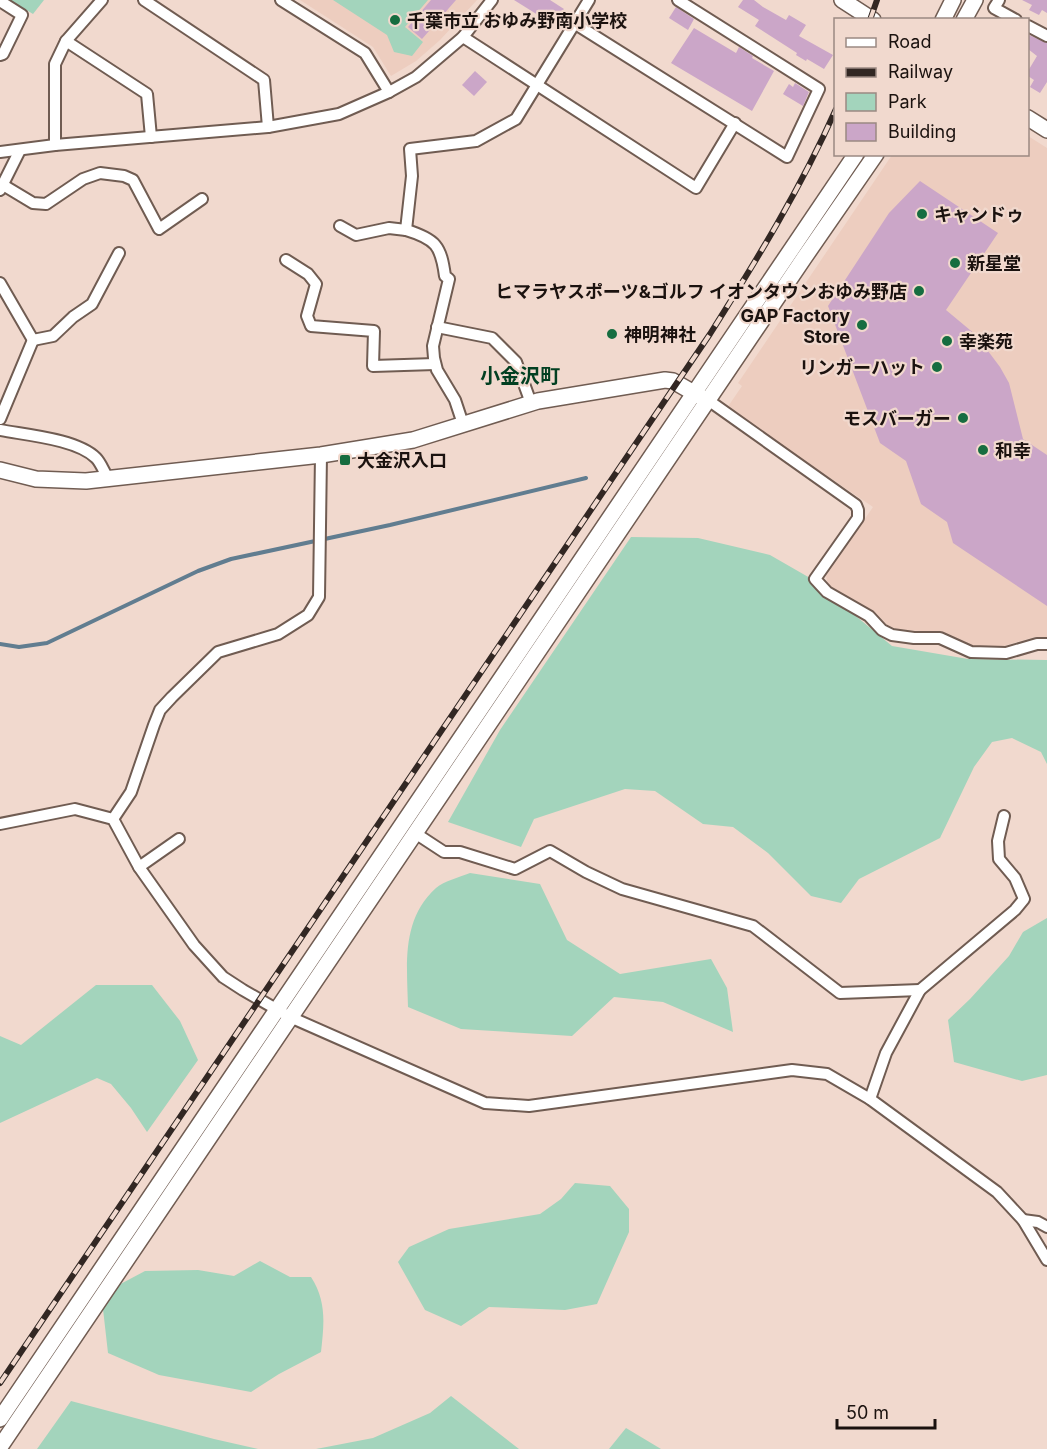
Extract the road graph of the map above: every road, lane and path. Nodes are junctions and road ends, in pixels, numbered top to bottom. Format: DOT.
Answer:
graph roads {
  1 [pos="102,0"];
  2 [pos="144,0"];
  3 [pos="281,0"];
  4 [pos="492,0"];
  5 [pos="589,0"];
  6 [pos="678,0"];
  7 [pos="842,0"];
  8 [pos="953,0"];
  9 [pos="975,0"];
  10 [pos="999,0"];
  11 [pos="0,1"];
  12 [pos="870,18"];
  13 [pos="944,18"];
  14 [pos="965,18"];
  15 [pos="1012,18"];
  16 [pos="574,23"];
  17 [pos="1029,27"];
  18 [pos="1047,36"];
  19 [pos="463,37"];
  20 [pos="66,41"];
  21 [pos="0,55"];
  22 [pos="536,84"];
  23 [pos="389,92"];
  24 [pos="1029,119"];
  25 [pos="735,123"];
  26 [pos="268,127"];
  27 [pos="1047,130"];
  28 [pos="151,137"];
  29 [pos="55,145"];
  30 [pos="20,150"];
  31 [pos="0,152"];
  32 [pos="855,156"];
  33 [pos="875,156"];
  34 [pos="1,188"];
  35 [pos="202,199"];
  36 [pos="340,226"];
  37 [pos="406,230"];
  38 [pos="119,253"];
  39 [pos="286,260"];
  40 [pos="0,283"];
  41 [pos="437,327"];
  42 [pos="33,340"];
  43 [pos="435,364"];
  44 [pos="701,397"];
  45 [pos="531,404"];
  46 [pos="0,419"];
  47 [pos="463,424"];
  48 [pos="0,430"];
  49 [pos="321,455"];
  50 [pos="0,470"];
  51 [pos="108,478"];
  52 [pos="1047,644"];
  53 [pos="1004,816"];
  54 [pos="113,819"];
  55 [pos="0,824"];
  56 [pos="415,832"];
  57 [pos="179,839"];
  58 [pos="139,867"];
  59 [pos="920,990"];
  60 [pos="276,1010"];
  61 [pos="290,1017"];
  62 [pos="870,1099"];
  63 [pos="1023,1220"];
  64 [pos="1047,1227"];
  65 [pos="1047,1260"];
  66 [pos="0,1419"];
  67 [pos="0,1447"];
  1 -- 20 [label="street"];
  2 -- 26 [label="street"];
  3 -- 23 [label="street"];
  4 -- 19 [label="street"];
  5 -- 16 [label="street"];
  6 -- 25 [label="street"];
  7 -- 12 [label="street"];
  8 -- 13 [label="street"];
  9 -- 14 [label="street"];
  10 -- 15 [label="street"];
  11 -- 21 [label="street"];
  16 -- 22 [label="street"];
  16 -- 25 [label="street"];
  17 -- 18 [label="street"];
  19 -- 22 [label="street"];
  19 -- 23 [label="street"];
  20 -- 28 [label="street"];
  20 -- 29 [label="street"];
  22 -- 25 [label="street"];
  22 -- 37 [label="street"];
  23 -- 26 [label="street"];
  24 -- 27 [label="street"];
  26 -- 28 [label="street"];
  28 -- 29 [label="street"];
  29 -- 30 [label="street"];
  30 -- 31 [label="street"];
  30 -- 34 [label="street"];
  32 -- 44 [label="street"];
  33 -- 44 [label="street"];
  34 -- 35 [label="street"];
  36 -- 37 [label="street"];
  37 -- 41 [label="street"];
  38 -- 42 [label="street"];
  39 -- 43 [label="street"];
  40 -- 42 [label="street"];
  41 -- 43 [label="street"];
  41 -- 45 [label="street"];
  42 -- 46 [label="street"];
  43 -- 47 [label="street"];
  44 -- 45 [label="street"];
  44 -- 52 [label="street"];
  44 -- 56 [label="street"];
  44 -- 60 [label="street"];
  45 -- 47 [label="street"];
  47 -- 49 [label="street"];
  48 -- 51 [label="street"];
  49 -- 51 [label="street"];
  49 -- 54 [label="street"];
  50 -- 51 [label="street"];
  53 -- 59 [label="street"];
  54 -- 55 [label="street"];
  54 -- 58 [label="street"];
  56 -- 59 [label="street"];
  56 -- 61 [label="street"];
  57 -- 58 [label="street"];
  58 -- 60 [label="street"];
  59 -- 62 [label="street"];
  60 -- 61 [label="street"];
  60 -- 66 [label="street"];
  61 -- 62 [label="street"];
  61 -- 67 [label="street"];
  62 -- 63 [label="street"];
  63 -- 64 [label="street"];
  63 -- 65 [label="street"];
}
